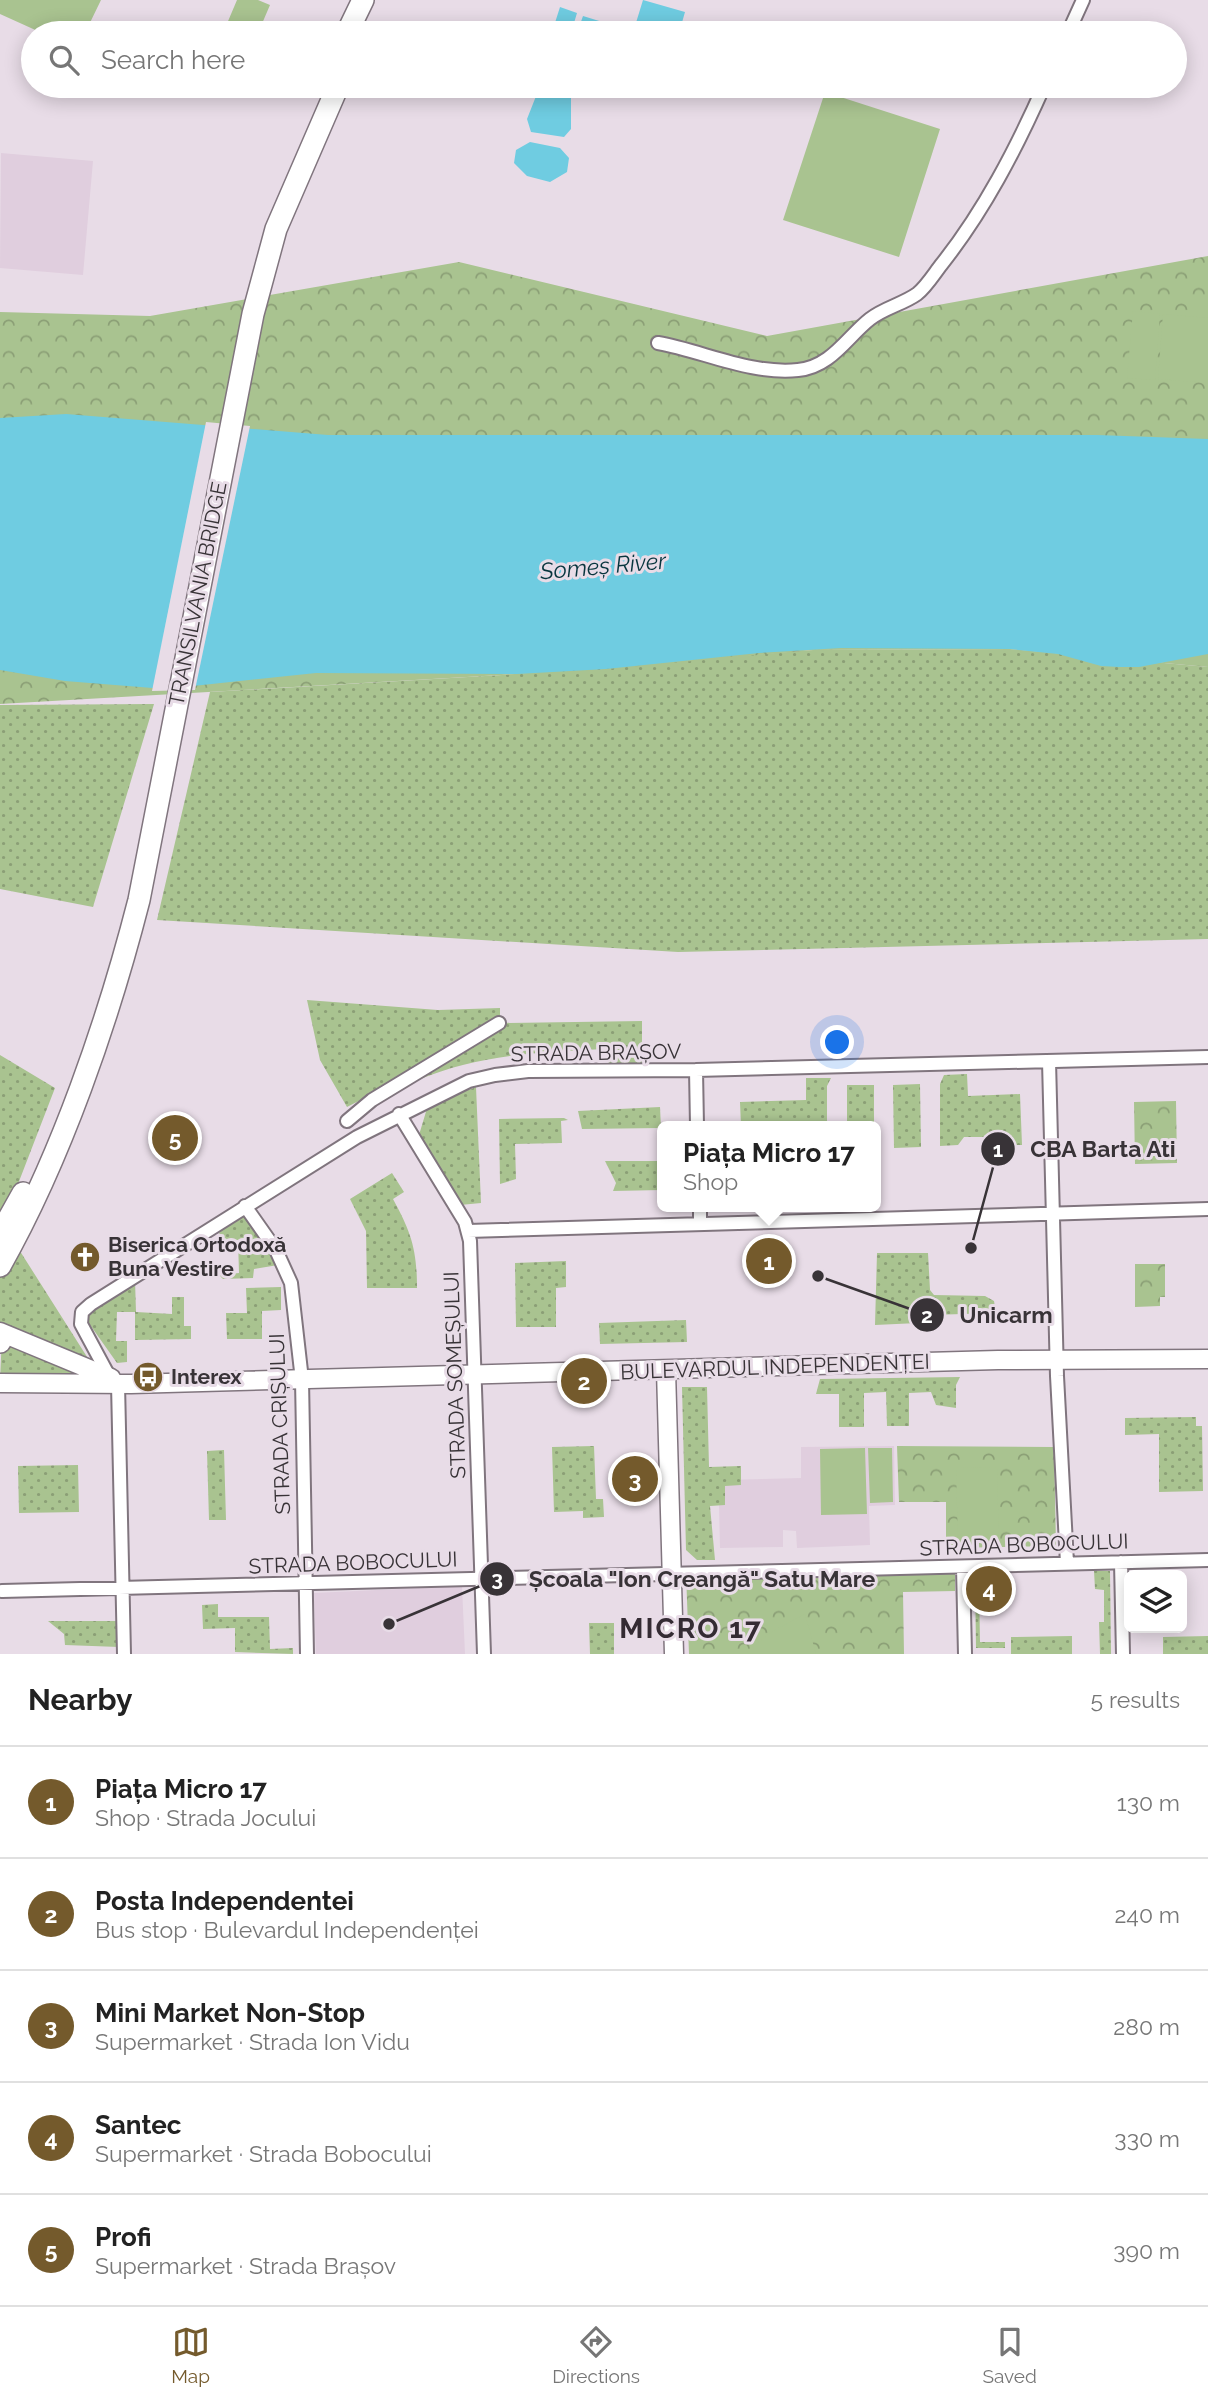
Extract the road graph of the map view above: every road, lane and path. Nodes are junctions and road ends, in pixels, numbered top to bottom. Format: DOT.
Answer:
graph roads {
  1 [pos="363,0"];
  2 [pos="378,0"];
  3 [pos="1083,0"];
  4 [pos="353,21"];
  5 [pos="368,21"];
  6 [pos="1073,21"];
  7 [pos="318,98"];
  8 [pos="333,98"];
  9 [pos="1038,98"];
  10 [pos="657,343"];
  11 [pos="499,1023"];
  12 [pos="1208,1056"];
  13 [pos="1049,1061"];
  14 [pos="696,1070"];
  15 [pos="66,1106"];
  16 [pos="399,1114"];
  17 [pos="347,1121"];
  18 [pos="697,1121"];
  19 [pos="245,1206"];
  20 [pos="1208,1209"];
  21 [pos="700,1212"];
  22 [pos="1052,1213"];
  23 [pos="700,1224"];
  24 [pos="468,1231"];
  25 [pos="0,1234"];
  26 [pos="0,1266"];
  27 [pos="0,1332"];
  28 [pos="1057,1359"];
  29 [pos="1208,1359"];
  30 [pos="667,1370"];
  31 [pos="474,1376"];
  32 [pos="302,1380"];
  33 [pos="120,1382"];
  34 [pos="0,1383"];
  35 [pos="1208,1560"];
  36 [pos="1121,1562"];
  37 [pos="1067,1563"];
  38 [pos="963,1567"];
  39 [pos="672,1573"];
  40 [pos="481,1579"];
  41 [pos="305,1585"];
  42 [pos="123,1587"];
  43 [pos="2,1591"];
  44 [pos="124,1654"];
  45 [pos="307,1654"];
  46 [pos="484,1654"];
  47 [pos="674,1654"];
  48 [pos="965,1654"];
  49 [pos="1122,1654"];
  1 -- 4 [label="main road"];
  2 -- 5 [label="main road"];
  3 -- 6 [label="street"];
  7 -- 15 [label="main road, TRANSILVANIA BRIDGE"];
  8 -- 15 [label="main road, TRANSILVANIA BRIDGE"];
  9 -- 10 [label="street"];
  11 -- 17 [label="street"];
  12 -- 13 [label="street, STRADA BRAȘOV"];
  13 -- 14 [label="street, STRADA BRAȘOV"];
  13 -- 22 [label="street"];
  14 -- 16 [label="street, STRADA BRAȘOV"];
  14 -- 18 [label="street"];
  15 -- 25 [label="main road"];
  15 -- 26 [label="main road"];
  16 -- 19 [label="street, STRADA BRAȘOV"];
  16 -- 24 [label="street, STRADA SOMEȘULUI"];
  19 -- 32 [label="street, STRADA CRIȘULUI"];
  19 -- 33 [label="street, STRADA BRAȘOV"];
  20 -- 22 [label="street"];
  21 -- 23 [label="street"];
  22 -- 23 [label="street"];
  22 -- 28 [label="street"];
  23 -- 24 [label="street"];
  24 -- 31 [label="street, STRADA SOMEȘULUI"];
  27 -- 33 [label="street, BULEVARDUL INDEPENDENȚEI"];
  28 -- 29 [label="street, BULEVARDUL INDEPENDENȚEI"];
  28 -- 30 [label="street, BULEVARDUL INDEPENDENȚEI"];
  28 -- 37 [label="street"];
  30 -- 31 [label="street, BULEVARDUL INDEPENDENȚEI"];
  30 -- 39 [label="street"];
  31 -- 32 [label="street, BULEVARDUL INDEPENDENȚEI"];
  31 -- 40 [label="street, STRADA SOMEȘULUI"];
  32 -- 33 [label="street, BULEVARDUL INDEPENDENȚEI"];
  32 -- 41 [label="street, STRADA CRIȘULUI"];
  33 -- 34 [label="street, BULEVARDUL INDEPENDENȚEI"];
  33 -- 42 [label="street"];
  35 -- 36 [label="street, STRADA BOBOCULUI"];
  36 -- 37 [label="street, STRADA BOBOCULUI"];
  36 -- 49 [label="street"];
  37 -- 38 [label="street, STRADA BOBOCULUI"];
  38 -- 39 [label="street, STRADA BOBOCULUI"];
  38 -- 48 [label="street"];
  39 -- 40 [label="street, STRADA BOBOCULUI"];
  39 -- 47 [label="street"];
  40 -- 41 [label="street, STRADA BOBOCULUI"];
  40 -- 46 [label="street, STRADA SOMEȘULUI"];
  41 -- 42 [label="street, STRADA BOBOCULUI"];
  41 -- 45 [label="street, STRADA CRIȘULUI"];
  42 -- 43 [label="street, STRADA BOBOCULUI"];
  42 -- 44 [label="street"];
}
